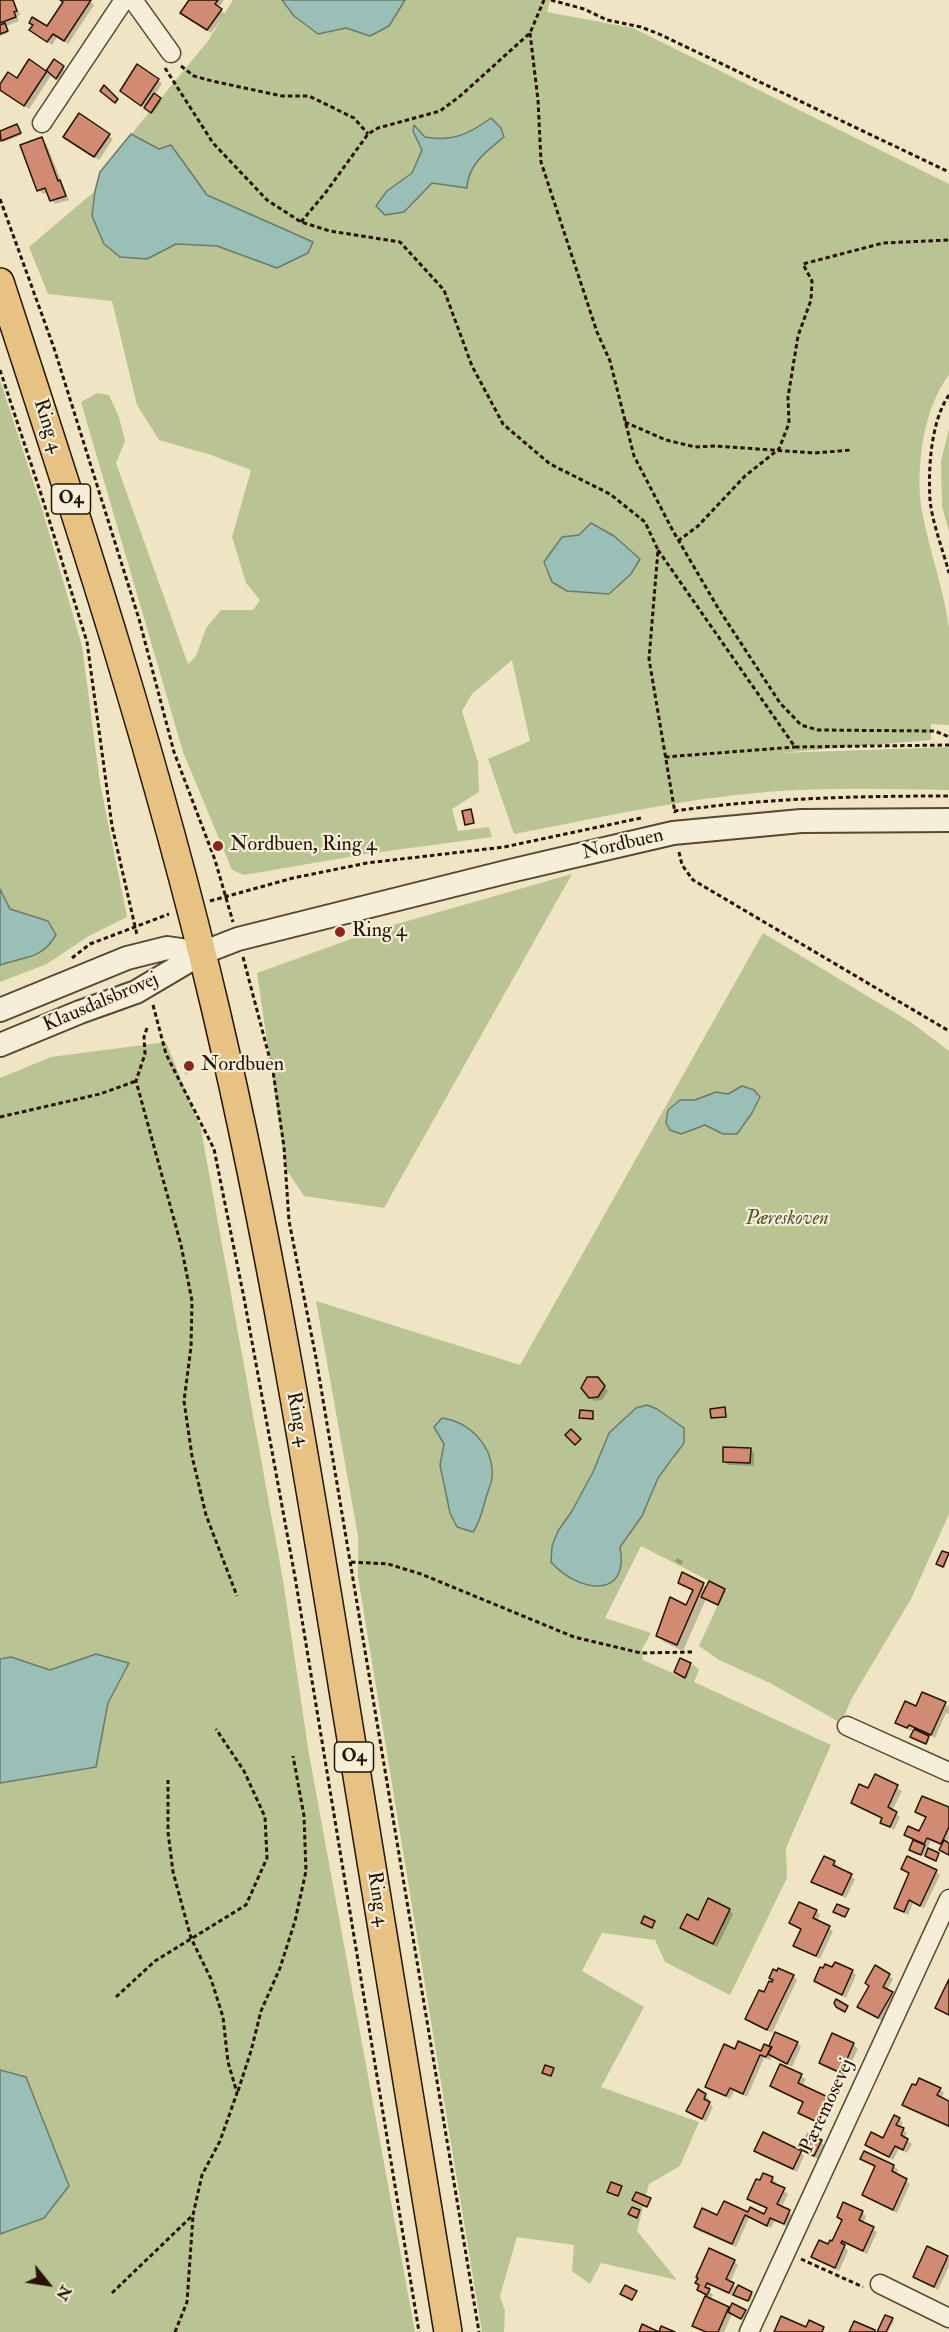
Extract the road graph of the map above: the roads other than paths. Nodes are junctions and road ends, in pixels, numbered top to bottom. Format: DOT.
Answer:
graph roads {
  1 [pos="124,0"];
  2 [pos="133,0"];
  3 [pos="171,53"];
  4 [pos="42,123"];
  5 [pos="0,282"];
  6 [pos="949,820"];
  7 [pos="202,954"];
  8 [pos="0,1010"];
  9 [pos="0,1045"];
  10 [pos="847,1726"];
  11 [pos="949,1772"];
  12 [pos="949,1899"];
  13 [pos="872,2286"];
  14 [pos="949,2318"];
  15 [pos="448,2332"];
  16 [pos="749,2332"];
  1 -- 4 [label="street"];
  2 -- 3 [label="street"];
  5 -- 7 [label="main road, Ring 4 / O4"];
  6 -- 7 [label="street, Nordbuen"];
  7 -- 8 [label="street, Klausdalsbrovej"];
  7 -- 9 [label="street, Klausdalsbrovej"];
  7 -- 15 [label="main road, Ring 4 / O4"];
  10 -- 11 [label="street"];
  12 -- 16 [label="street, Pæremosevej"];
  13 -- 14 [label="street"];
}
